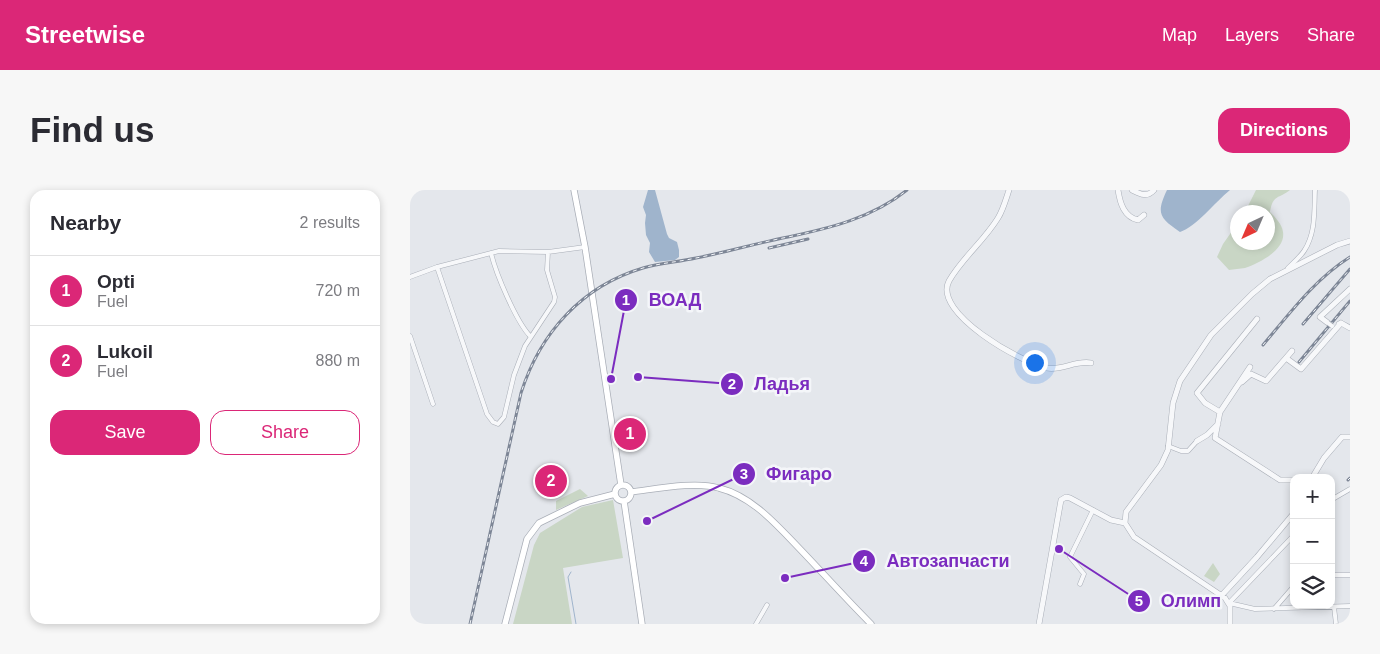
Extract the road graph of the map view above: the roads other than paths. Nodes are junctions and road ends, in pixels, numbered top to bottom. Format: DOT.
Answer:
graph roads {
  1 [pos="574,190"];
  2 [pos="1009,190"];
  3 [pos="1118,190"];
  4 [pos="1132,190"];
  5 [pos="1154,190"];
  6 [pos="1315,190"];
  7 [pos="1144,215"];
  8 [pos="1350,241"];
  9 [pos="585,247"];
  10 [pos="548,252"];
  11 [pos="491,253"];
  12 [pos="437,267"];
  13 [pos="1286,270"];
  14 [pos="410,277"];
  15 [pos="1350,289"];
  16 [pos="1257,319"];
  17 [pos="1341,323"];
  18 [pos="1350,328"];
  19 [pos="410,336"];
  20 [pos="530,336"];
  21 [pos="1292,351"];
  22 [pos="1286,358"];
  23 [pos="1091,363"];
  24 [pos="1250,368"];
  25 [pos="1235,390"];
  26 [pos="432,404"];
  27 [pos="1220,412"];
  28 [pos="1218,424"];
  29 [pos="1350,437"];
  30 [pos="1197,441"];
  31 [pos="1168,446"];
  32 [pos="1314,474"];
  33 [pos="1290,480"];
  34 [pos="621,485"];
  35 [pos="1350,489"];
  36 [pos="631,492"];
  37 [pos="615,494"];
  38 [pos="1335,498"];
  39 [pos="624,501"];
  40 [pos="1093,510"];
  41 [pos="1290,518"];
  42 [pos="1125,523"];
  43 [pos="1290,539"];
  44 [pos="1335,575"];
  45 [pos="1350,575"];
  46 [pos="1080,584"];
  47 [pos="1290,591"];
  48 [pos="1222,595"];
  49 [pos="1228,603"];
  50 [pos="767,605"];
  51 [pos="1350,606"];
  52 [pos="1335,607"];
  53 [pos="1290,608"];
  54 [pos="1274,609"];
  55 [pos="1334,609"];
  56 [pos="505,624"];
  57 [pos="642,624"];
  58 [pos="756,624"];
  59 [pos="871,624"];
  60 [pos="1039,624"];
  61 [pos="1230,624"];
  62 [pos="1336,624"];
  1 -- 9 [label="main road"];
  2 -- 23 [label="street"];
  3 -- 7 [label="street"];
  4 -- 5 [label="street"];
  6 -- 13 [label="street"];
  8 -- 13 [label="street"];
  9 -- 10 [label="street"];
  9 -- 34 [label="main road"];
  10 -- 11 [label="street"];
  10 -- 20 [label="street"];
  11 -- 12 [label="street"];
  11 -- 20 [label="street"];
  12 -- 14 [label="street"];
  12 -- 20 [label="street"];
  13 -- 31 [label="street"];
  15 -- 17 [label="street"];
  16 -- 27 [label="street"];
  17 -- 18 [label="street"];
  17 -- 22 [label="street"];
  19 -- 26 [label="street"];
  21 -- 22 [label="street"];
  22 -- 25 [label="street"];
  24 -- 25 [label="street"];
  25 -- 27 [label="street"];
  27 -- 28 [label="street"];
  28 -- 30 [label="street"];
  28 -- 33 [label="street"];
  29 -- 32 [label="street"];
  30 -- 31 [label="street"];
  31 -- 42 [label="street"];
  34 -- 36 [label="main road"];
  34 -- 37 [label="main road"];
  35 -- 38 [label="street"];
  36 -- 39 [label="main road"];
  36 -- 59 [label="main road"];
  37 -- 39 [label="main road"];
  37 -- 56 [label="main road"];
  39 -- 57 [label="main road"];
  40 -- 42 [label="street"];
  40 -- 46 [label="street"];
  40 -- 60 [label="street"];
  41 -- 48 [label="street"];
  42 -- 48 [label="street"];
  43 -- 49 [label="street"];
  44 -- 45 [label="street"];
  47 -- 54 [label="street"];
  48 -- 49 [label="street"];
  49 -- 54 [label="street"];
  49 -- 61 [label="street"];
  50 -- 58 [label="street"];
  51 -- 52 [label="street"];
  53 -- 54 [label="street"];
  55 -- 62 [label="street"];
}
